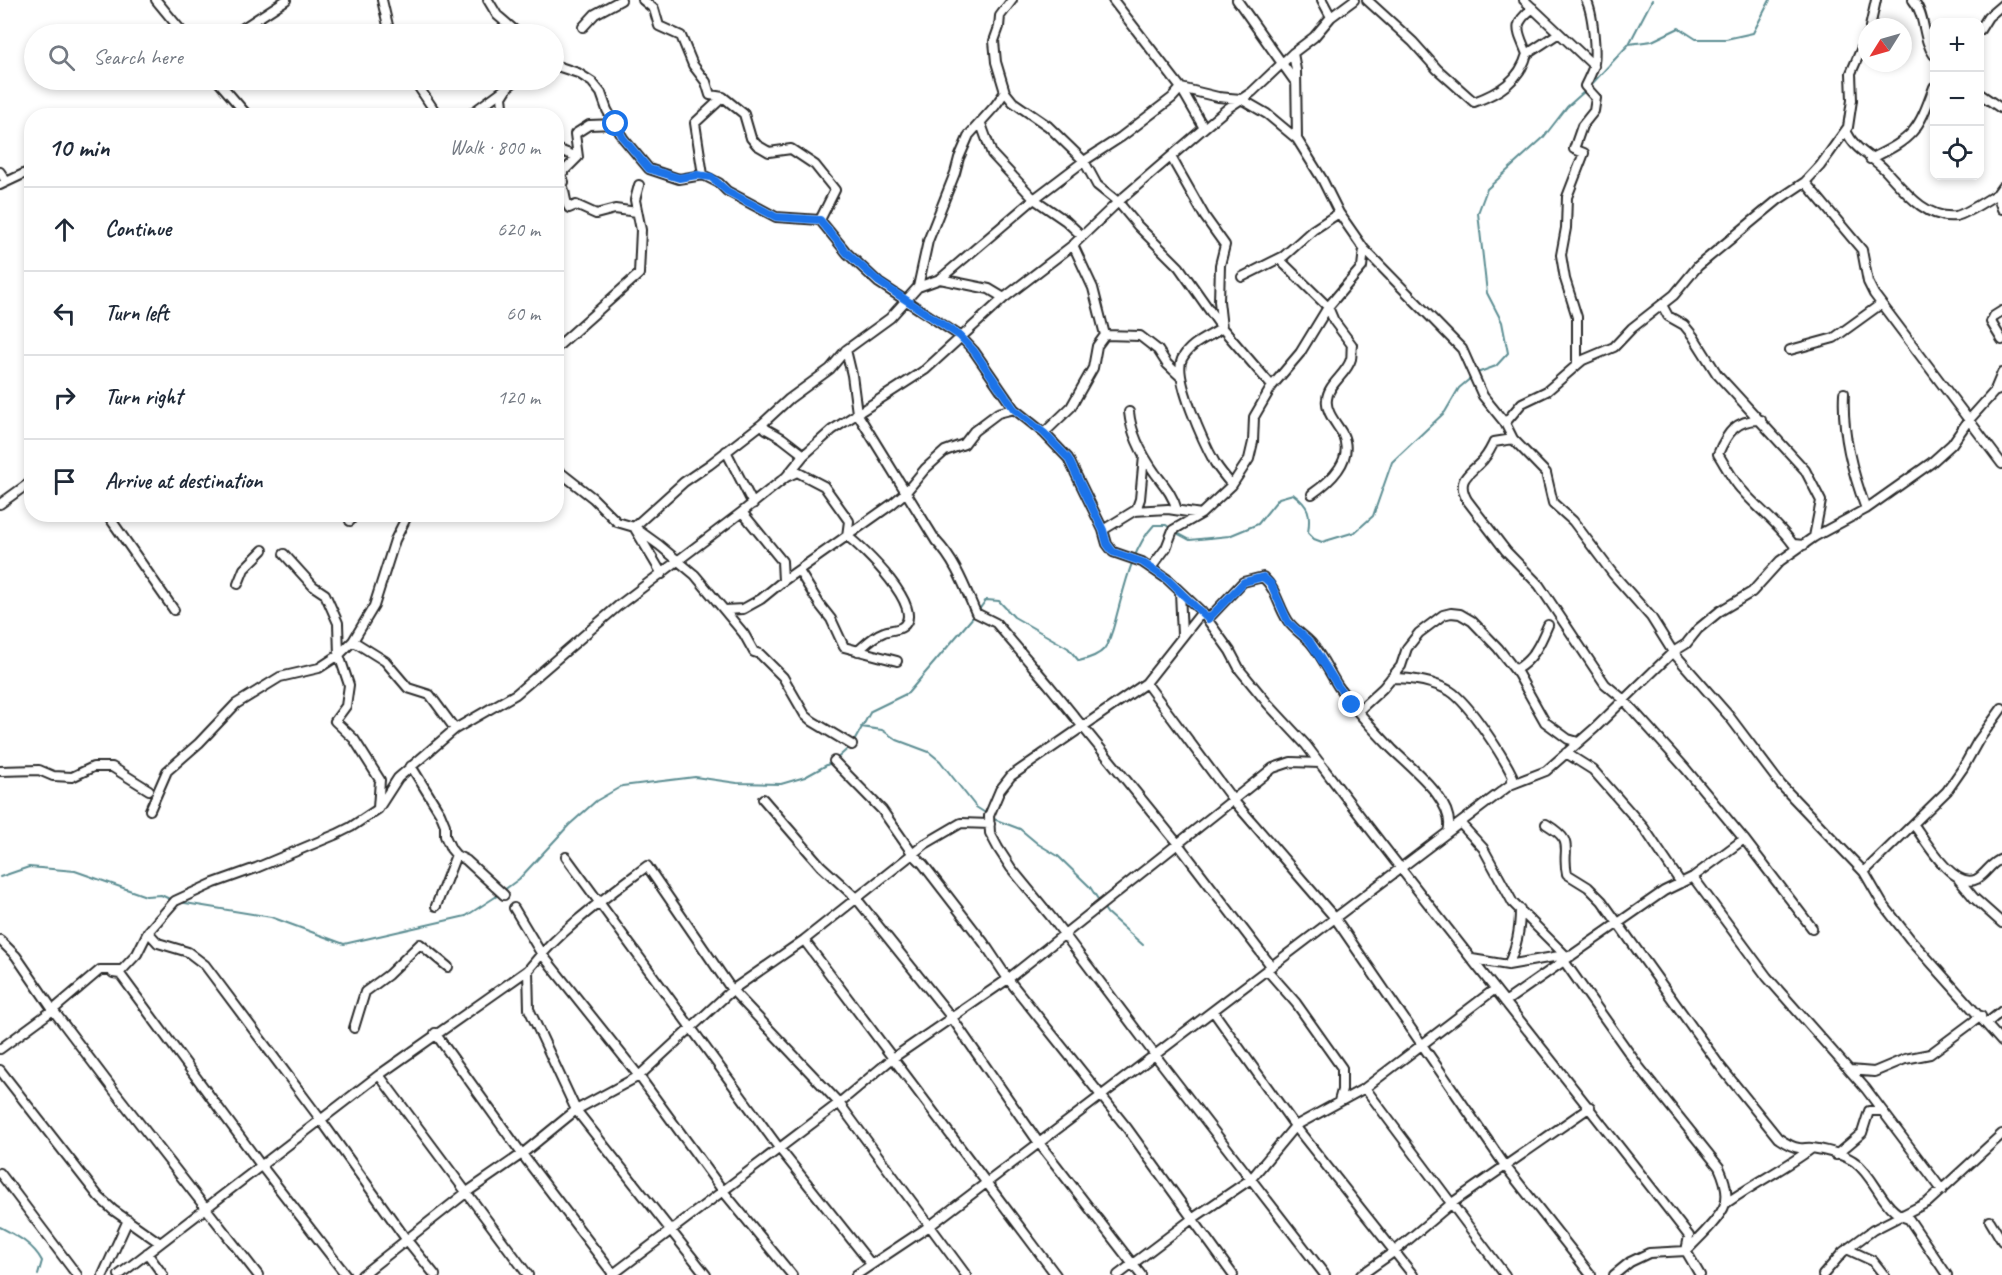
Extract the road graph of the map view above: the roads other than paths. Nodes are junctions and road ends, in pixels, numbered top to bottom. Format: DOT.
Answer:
graph roads {
  1 [pos="156,0"];
  2 [pos="286,0"];
  3 [pos="382,0"];
  4 [pos="488,0"];
  5 [pos="621,0"];
  6 [pos="643,0"];
  7 [pos="1012,0"];
  8 [pos="1113,0"];
  9 [pos="1237,0"];
  10 [pos="1322,0"];
  11 [pos="1354,0"];
  12 [pos="1367,0"];
  13 [pos="1524,0"];
  14 [pos="1876,0"];
  15 [pos="1913,0"];
  16 [pos="1587,1"];
  17 [pos="2002,5"];
  18 [pos="1533,8"];
  19 [pos="1331,17"];
  20 [pos="1872,18"];
  21 [pos="176,24"];
  22 [pos="249,24"];
  23 [pos="388,24"];
  24 [pos="510,24"];
  25 [pos="1984,24"];
  26 [pos="583,27"];
  27 [pos="1558,33"];
  28 [pos="1930,46"];
  29 [pos="1293,53"];
  30 [pos="1527,54"];
  31 [pos="1858,57"];
  32 [pos="1282,63"];
  33 [pos="1594,66"];
  34 [pos="564,68"];
  35 [pos="1296,83"];
  36 [pos="1181,88"];
  37 [pos="226,90"];
  38 [pos="421,90"];
  39 [pos="501,90"];
  40 [pos="506,90"];
  41 [pos="1005,92"];
  42 [pos="723,97"];
  43 [pos="1984,97"];
  44 [pos="1240,99"];
  45 [pos="1930,100"];
  46 [pos="241,108"];
  47 [pos="433,108"];
  48 [pos="478,108"];
  49 [pos="503,108"];
  50 [pos="2002,109"];
  51 [pos="616,124"];
  52 [pos="981,124"];
  53 [pos="1204,128"];
  54 [pos="1846,131"];
  55 [pos="1297,139"];
  56 [pos="1837,144"];
  57 [pos="1853,145"];
  58 [pos="564,152"];
  59 [pos="578,157"];
  60 [pos="1171,157"];
  61 [pos="1870,159"];
  62 [pos="1084,161"];
  63 [pos="564,171"];
  64 [pos="0,172"];
  65 [pos="24,174"];
  66 [pos="704,175"];
  67 [pos="1805,182"];
  68 [pos="3,183"];
  69 [pos="639,184"];
  70 [pos="2002,187"];
  71 [pos="564,190"];
  72 [pos="1997,194"];
  73 [pos="1034,199"];
  74 [pos="1118,202"];
  75 [pos="2002,209"];
  76 [pos="637,212"];
  77 [pos="1339,213"];
  78 [pos="820,220"];
  79 [pos="1082,236"];
  80 [pos="1073,245"];
  81 [pos="1364,249"];
  82 [pos="1279,259"];
  83 [pos="1242,277"];
  84 [pos="940,279"];
  85 [pos="918,287"];
  86 [pos="1004,298"];
  87 [pos="906,300"];
  88 [pos="1881,304"];
  89 [pos="1662,305"];
  90 [pos="1328,307"];
  91 [pos="2002,311"];
  92 [pos="1222,328"];
  93 [pos="1105,335"];
  94 [pos="960,336"];
  95 [pos="2002,340"];
  96 [pos="564,341"];
  97 [pos="846,350"];
  98 [pos="1790,350"];
  99 [pos="1577,365"];
  100 [pos="2002,373"];
  101 [pos="1181,377"];
  102 [pos="1272,386"];
  103 [pos="1998,390"];
  104 [pos="1844,393"];
  105 [pos="1014,409"];
  106 [pos="1129,412"];
  107 [pos="857,413"];
  108 [pos="1761,420"];
  109 [pos="1968,421"];
  110 [pos="1505,423"];
  111 [pos="762,424"];
  112 [pos="1044,433"];
  113 [pos="1513,439"];
  114 [pos="726,451"];
  115 [pos="804,455"];
  116 [pos="1145,455"];
  117 [pos="2002,464"];
  118 [pos="564,475"];
  119 [pos="786,477"];
  120 [pos="1232,485"];
  121 [pos="24,488"];
  122 [pos="906,492"];
  123 [pos="1312,494"];
  124 [pos="0,504"];
  125 [pos="753,504"];
  126 [pos="1866,509"];
  127 [pos="1136,510"];
  128 [pos="1177,510"];
  129 [pos="742,513"];
  130 [pos="1201,514"];
  131 [pos="113,522"];
  132 [pos="406,522"];
  133 [pos="634,527"];
  134 [pos="1103,530"];
  135 [pos="847,536"];
  136 [pos="1814,537"];
  137 [pos="1804,545"];
  138 [pos="262,550"];
  139 [pos="284,554"];
  140 [pos="678,562"];
  141 [pos="1151,568"];
  142 [pos="799,571"];
  143 [pos="662,574"];
  144 [pos="783,580"];
  145 [pos="237,584"];
  146 [pos="1180,591"];
  147 [pos="174,610"];
  148 [pos="725,610"];
  149 [pos="1202,612"];
  150 [pos="1208,619"];
  151 [pos="1548,625"];
  152 [pos="1182,635"];
  153 [pos="353,641"];
  154 [pos="858,651"];
  155 [pos="1673,652"];
  156 [pos="339,655"];
  157 [pos="897,661"];
  158 [pos="1515,670"];
  159 [pos="1391,678"];
  160 [pos="1146,683"];
  161 [pos="1623,699"];
  162 [pos="2002,710"];
  163 [pos="1358,711"];
  164 [pos="1083,726"];
  165 [pos="455,729"];
  166 [pos="1578,742"];
  167 [pos="852,745"];
  168 [pos="1566,753"];
  169 [pos="834,761"];
  170 [pos="1320,763"];
  171 [pos="411,766"];
  172 [pos="0,771"];
  173 [pos="1510,784"];
  174 [pos="149,790"];
  175 [pos="763,799"];
  176 [pos="1233,800"];
  177 [pos="378,809"];
  178 [pos="150,810"];
  179 [pos="1460,823"];
  180 [pos="990,824"];
  181 [pos="1546,824"];
  182 [pos="1914,825"];
  183 [pos="1439,839"];
  184 [pos="1744,839"];
  185 [pos="1178,844"];
  186 [pos="912,853"];
  187 [pos="456,855"];
  188 [pos="566,857"];
  189 [pos="2002,859"];
  190 [pos="1401,868"];
  191 [pos="1864,872"];
  192 [pos="1693,877"];
  193 [pos="1959,880"];
  194 [pos="1681,883"];
  195 [pos="504,895"];
  196 [pos="856,898"];
  197 [pos="599,903"];
  198 [pos="436,906"];
  199 [pos="514,908"];
  200 [pos="1520,909"];
  201 [pos="1335,918"];
  202 [pos="1619,923"];
  203 [pos="2002,923"];
  204 [pos="1812,928"];
  205 [pos="148,932"];
  206 [pos="1064,934"];
  207 [pos="0,940"];
  208 [pos="804,940"];
  209 [pos="541,953"];
  210 [pos="1567,958"];
  211 [pos="1472,960"];
  212 [pos="1508,965"];
  213 [pos="448,967"];
  214 [pos="1268,967"];
  215 [pos="100,970"];
  216 [pos="528,970"];
  217 [pos="1008,979"];
  218 [pos="732,990"];
  219 [pos="1495,990"];
  220 [pos="1505,1002"];
  221 [pos="53,1010"];
  222 [pos="1213,1011"];
  223 [pos="2002,1011"];
  224 [pos="952,1018"];
  225 [pos="1984,1020"];
  226 [pos="354,1028"];
  227 [pos="690,1029"];
  228 [pos="435,1034"];
  229 [pos="2002,1042"];
  230 [pos="1422,1045"];
  231 [pos="0,1049"];
  232 [pos="1155,1055"];
  233 [pos="893,1058"];
  234 [pos="0,1070"];
  235 [pos="1850,1070"];
  236 [pos="379,1075"];
  237 [pos="639,1076"];
  238 [pos="1365,1088"];
  239 [pos="1101,1096"];
  240 [pos="1338,1101"];
  241 [pos="839,1103"];
  242 [pos="1590,1107"];
  243 [pos="576,1110"];
  244 [pos="1882,1111"];
  245 [pos="321,1120"];
  246 [pos="1295,1126"];
  247 [pos="2002,1134"];
  248 [pos="1039,1143"];
  249 [pos="779,1148"];
  250 [pos="1812,1148"];
  251 [pos="522,1154"];
  252 [pos="1836,1155"];
  253 [pos="260,1164"];
  254 [pos="1506,1167"];
  255 [pos="0,1173"];
  256 [pos="1251,1179"];
  257 [pos="988,1182"];
  258 [pos="1942,1190"];
  259 [pos="723,1191"];
  260 [pos="467,1192"];
  261 [pos="1452,1203"];
  262 [pos="1725,1204"];
  263 [pos="206,1208"];
  264 [pos="1900,1217"];
  265 [pos="1192,1219"];
  266 [pos="128,1220"];
  267 [pos="1990,1221"];
  268 [pos="931,1225"];
  269 [pos="671,1229"];
  270 [pos="406,1239"];
  271 [pos="2002,1241"];
  272 [pos="160,1243"];
  273 [pos="1847,1249"];
  274 [pos="1395,1251"];
  275 [pos="1686,1251"];
  276 [pos="147,1253"];
  277 [pos="871,1264"];
  278 [pos="1132,1264"];
  279 [pos="77,1275"];
  280 [pos="103,1275"];
  281 [pos="118,1275"];
  282 [pos="163,1275"];
  283 [pos="258,1275"];
  284 [pos="346,1275"];
  285 [pos="362,1275"];
  286 [pos="435,1275"];
  287 [pos="528,1275"];
  288 [pos="613,1275"];
  289 [pos="706,1275"];
  290 [pos="792,1275"];
  291 [pos="856,1275"];
  292 [pos="966,1275"];
  293 [pos="1056,1275"];
  294 [pos="1118,1275"];
  295 [pos="1141,1275"];
  296 [pos="1233,1275"];
  297 [pos="1325,1275"];
  298 [pos="1360,1275"];
  299 [pos="1413,1275"];
  300 [pos="1505,1275"];
  301 [pos="1591,1275"];
  302 [pos="1614,1275"];
  303 [pos="1700,1275"];
  304 [pos="1823,1275"];
  305 [pos="1884,1275"];
  306 [pos="1947,1275"];
  1 -- 21 [label="street"];
  2 -- 22 [label="street"];
  3 -- 23 [label="street"];
  4 -- 24 [label="street"];
  5 -- 26 [label="street"];
  6 -- 42 [label="street"];
  7 -- 41 [label="street"];
  8 -- 36 [label="street"];
  9 -- 32 [label="street"];
  10 -- 19 [label="street"];
  11 -- 19 [label="street"];
  12 -- 30 [label="street"];
  13 -- 18 [label="street"];
  14 -- 20 [label="street"];
  15 -- 28 [label="street"];
  16 -- 33 [label="street"];
  17 -- 25 [label="street"];
  18 -- 27 [label="street"];
  18 -- 30 [label="street"];
  19 -- 29 [label="street"];
  27 -- 30 [label="street"];
  27 -- 33 [label="street"];
  29 -- 32 [label="street"];
  29 -- 35 [label="street"];
  31 -- 54 [label="street"];
  32 -- 35 [label="street"];
  32 -- 44 [label="street"];
  33 -- 99 [label="street"];
  34 -- 51 [label="street"];
  35 -- 55 [label="street"];
  36 -- 44 [label="street"];
  36 -- 53 [label="street"];
  36 -- 62 [label="street"];
  37 -- 46 [label="street"];
  38 -- 47 [label="street"];
  39 -- 48 [label="street"];
  40 -- 49 [label="street"];
  41 -- 52 [label="street"];
  41 -- 62 [label="street"];
  42 -- 66 [label="street"];
  42 -- 78 [label="street"];
  43 -- 50 [label="street"];
  44 -- 53 [label="street"];
  44 -- 55 [label="street"];
  45 -- 61 [label="street"];
  51 -- 59 [label="street"];
  51 -- 66 [label="street"];
  52 -- 73 [label="street"];
  52 -- 85 [label="street"];
  53 -- 60 [label="street"];
  54 -- 56 [label="street"];
  54 -- 57 [label="street"];
  55 -- 77 [label="street"];
  56 -- 57 [label="street"];
  56 -- 67 [label="street"];
  57 -- 61 [label="street"];
  58 -- 59 [label="street"];
  59 -- 63 [label="street"];
  60 -- 74 [label="street"];
  60 -- 92 [label="street"];
  61 -- 72 [label="street"];
  62 -- 73 [label="street"];
  62 -- 74 [label="street"];
  64 -- 68 [label="street"];
  65 -- 68 [label="street"];
  66 -- 78 [label="street"];
  67 -- 88 [label="street"];
  67 -- 89 [label="street"];
  69 -- 76 [label="street"];
  70 -- 72 [label="street"];
  71 -- 76 [label="street"];
  72 -- 75 [label="street"];
  73 -- 79 [label="street"];
  73 -- 84 [label="street"];
  74 -- 79 [label="street"];
  74 -- 92 [label="street"];
  76 -- 96 [label="street"];
  77 -- 81 [label="street"];
  77 -- 82 [label="street"];
  78 -- 87 [label="street"];
  79 -- 80 [label="street"];
  80 -- 86 [label="street"];
  80 -- 93 [label="street"];
  81 -- 90 [label="street"];
  81 -- 110 [label="street"];
  82 -- 83 [label="street"];
  82 -- 90 [label="street"];
  84 -- 85 [label="street"];
  84 -- 86 [label="street"];
  85 -- 87 [label="street"];
  86 -- 94 [label="street"];
  87 -- 94 [label="street"];
  87 -- 97 [label="street"];
  88 -- 98 [label="street"];
  88 -- 109 [label="street"];
  89 -- 99 [label="street"];
  89 -- 108 [label="street"];
  90 -- 102 [label="street"];
  90 -- 123 [label="street"];
  91 -- 95 [label="street"];
  92 -- 101 [label="street"];
  92 -- 102 [label="street"];
  93 -- 101 [label="street"];
  93 -- 112 [label="street"];
  94 -- 105 [label="street"];
  94 -- 107 [label="street"];
  97 -- 107 [label="street"];
  97 -- 111 [label="street"];
  99 -- 110 [label="street"];
  100 -- 103 [label="street"];
  101 -- 120 [label="street"];
  102 -- 120 [label="street"];
  103 -- 109 [label="street"];
  104 -- 126 [label="street"];
  105 -- 112 [label="street"];
  105 -- 122 [label="street"];
  106 -- 116 [label="street"];
  107 -- 115 [label="street"];
  107 -- 122 [label="street"];
  108 -- 136 [label="street"];
  108 -- 137 [label="street"];
  109 -- 117 [label="street"];
  109 -- 126 [label="street"];
  110 -- 113 [label="street"];
  111 -- 114 [label="street"];
  111 -- 115 [label="street"];
  112 -- 134 [label="street"];
  113 -- 155 [label="street"];
  113 -- 161 [label="street"];
  114 -- 125 [label="street"];
  114 -- 133 [label="street"];
  115 -- 119 [label="street"];
  116 -- 127 [label="street"];
  116 -- 128 [label="street"];
  118 -- 133 [label="street"];
  119 -- 125 [label="street"];
  119 -- 135 [label="street"];
  120 -- 130 [label="street"];
  121 -- 124 [label="street"];
  122 -- 135 [label="street"];
  122 -- 164 [label="street"];
  125 -- 129 [label="street"];
  126 -- 136 [label="street"];
  127 -- 128 [label="street"];
  127 -- 134 [label="street"];
  128 -- 130 [label="street"];
  129 -- 140 [label="street"];
  129 -- 144 [label="street"];
  130 -- 141 [label="street"];
  131 -- 147 [label="street"];
  132 -- 153 [label="street"];
  133 -- 140 [label="street"];
  133 -- 143 [label="street"];
  134 -- 141 [label="street"];
  135 -- 142 [label="street"];
  135 -- 154 [label="street"];
  136 -- 137 [label="street"];
  137 -- 155 [label="street"];
  138 -- 145 [label="street"];
  139 -- 156 [label="street"];
  140 -- 143 [label="street"];
  140 -- 148 [label="street"];
  141 -- 146 [label="street"];
  142 -- 144 [label="street"];
  142 -- 154 [label="street"];
  143 -- 165 [label="street"];
  144 -- 148 [label="street"];
  146 -- 149 [label="street"];
  146 -- 152 [label="street"];
  148 -- 167 [label="street"];
  149 -- 150 [label="street"];
  149 -- 152 [label="street"];
  150 -- 163 [label="street"];
  150 -- 170 [label="street"];
  151 -- 158 [label="street"];
  152 -- 160 [label="street"];
  153 -- 156 [label="street"];
  153 -- 165 [label="street"];
  154 -- 157 [label="street"];
  155 -- 161 [label="street"];
  155 -- 191 [label="street"];
  156 -- 177 [label="street"];
  156 -- 178 [label="street"];
  158 -- 159 [label="street"];
  158 -- 166 [label="street"];
  159 -- 163 [label="street"];
  159 -- 173 [label="street"];
  160 -- 164 [label="street"];
  160 -- 176 [label="street"];
  161 -- 166 [label="street"];
  161 -- 184 [label="street"];
  162 -- 182 [label="street"];
  163 -- 183 [label="street"];
  164 -- 180 [label="street"];
  164 -- 185 [label="street"];
  165 -- 171 [label="street"];
  166 -- 168 [label="street"];
  168 -- 173 [label="street"];
  168 -- 194 [label="street"];
  169 -- 186 [label="street"];
  170 -- 176 [label="street"];
  170 -- 190 [label="street"];
  171 -- 177 [label="street"];
  171 -- 187 [label="street"];
  172 -- 174 [label="street"];
  173 -- 179 [label="street"];
  175 -- 196 [label="street"];
  176 -- 185 [label="street"];
  176 -- 201 [label="street"];
  177 -- 205 [label="street"];
  179 -- 183 [label="street"];
  179 -- 200 [label="street"];
  180 -- 186 [label="street"];
  180 -- 206 [label="street"];
  181 -- 202 [label="street"];
  182 -- 191 [label="street"];
  182 -- 193 [label="street"];
  183 -- 190 [label="street"];
  184 -- 192 [label="street"];
  184 -- 204 [label="street"];
  185 -- 206 [label="street"];
  185 -- 214 [label="street"];
  186 -- 196 [label="street"];
  186 -- 217 [label="street"];
  187 -- 195 [label="street"];
  187 -- 198 [label="street"];
  188 -- 197 [label="street"];
  189 -- 193 [label="street"];
  190 -- 201 [label="street"];
  190 -- 211 [label="street"];
  191 -- 225 [label="street"];
  192 -- 194 [label="street"];
  192 -- 235 [label="street"];
  193 -- 203 [label="street"];
  194 -- 202 [label="street"];
  196 -- 208 [label="street"];
  196 -- 224 [label="street"];
  197 -- 209 [label="street"];
  197 -- 218 [label="street"];
  197 -- 227 [label="street"];
  199 -- 209 [label="street"];
  200 -- 210 [label="street"];
  200 -- 212 [label="street"];
  201 -- 214 [label="street"];
  201 -- 230 [label="street"];
  202 -- 210 [label="street"];
  202 -- 250 [label="street"];
  205 -- 215 [label="street"];
  205 -- 245 [label="street"];
  206 -- 217 [label="street"];
  206 -- 232 [label="street"];
  207 -- 221 [label="street"];
  208 -- 218 [label="street"];
  208 -- 233 [label="street"];
  209 -- 216 [label="street"];
  209 -- 237 [label="street"];
  210 -- 212 [label="street"];
  210 -- 220 [label="street"];
  210 -- 262 [label="street"];
  211 -- 212 [label="street"];
  211 -- 219 [label="street"];
  213 -- 226 [label="street"];
  214 -- 222 [label="street"];
  214 -- 240 [label="street"];
  215 -- 221 [label="street"];
  215 -- 253 [label="street"];
  216 -- 228 [label="street"];
  216 -- 243 [label="street"];
  217 -- 224 [label="street"];
  217 -- 239 [label="street"];
  218 -- 227 [label="street"];
  218 -- 241 [label="street"];
  219 -- 220 [label="street"];
  219 -- 230 [label="street"];
  220 -- 242 [label="street"];
  221 -- 231 [label="street"];
  221 -- 263 [label="street"];
  222 -- 232 [label="street"];
  222 -- 246 [label="street"];
  223 -- 225 [label="street"];
  224 -- 233 [label="street"];
  224 -- 248 [label="street"];
  225 -- 229 [label="street"];
  225 -- 235 [label="street"];
  227 -- 237 [label="street"];
  227 -- 249 [label="street"];
  228 -- 236 [label="street"];
  228 -- 251 [label="street"];
  230 -- 238 [label="street"];
  230 -- 254 [label="street"];
  232 -- 239 [label="street"];
  232 -- 256 [label="street"];
  233 -- 241 [label="street"];
  233 -- 257 [label="street"];
  234 -- 266 [label="street"];
  235 -- 244 [label="street"];
  236 -- 245 [label="street"];
  236 -- 260 [label="street"];
  237 -- 243 [label="street"];
  237 -- 259 [label="street"];
  238 -- 240 [label="street"];
  238 -- 261 [label="street"];
  239 -- 248 [label="street"];
  239 -- 265 [label="street"];
  240 -- 246 [label="street"];
  241 -- 249 [label="street"];
  241 -- 268 [label="street"];
  242 -- 254 [label="street"];
  242 -- 275 [label="street"];
  243 -- 251 [label="street"];
  243 -- 269 [label="street"];
  244 -- 252 [label="street"];
  244 -- 258 [label="street"];
  245 -- 253 [label="street"];
  245 -- 270 [label="street"];
  246 -- 256 [label="street"];
  246 -- 274 [label="street"];
  247 -- 258 [label="street"];
  248 -- 257 [label="street"];
  248 -- 278 [label="street"];
  249 -- 259 [label="street"];
  249 -- 277 [label="street"];
  250 -- 252 [label="street"];
  250 -- 262 [label="street"];
  251 -- 260 [label="street"];
  251 -- 288 [label="street"];
  252 -- 264 [label="street"];
  253 -- 263 [label="street"];
  253 -- 284 [label="street"];
  254 -- 261 [label="street"];
  254 -- 301 [label="street"];
  255 -- 279 [label="street"];
  256 -- 265 [label="street"];
  256 -- 297 [label="street"];
  257 -- 268 [label="street"];
  257 -- 293 [label="street"];
  258 -- 264 [label="street"];
  259 -- 269 [label="street"];
  259 -- 290 [label="street"];
  260 -- 270 [label="street"];
  260 -- 287 [label="street"];
  261 -- 274 [label="street"];
  261 -- 300 [label="street"];
  262 -- 275 [label="street"];
  263 -- 272 [label="street"];
  263 -- 283 [label="street"];
  264 -- 273 [label="street"];
  264 -- 306 [label="street"];
  265 -- 278 [label="street"];
  265 -- 296 [label="street"];
  266 -- 272 [label="street"];
  266 -- 280 [label="street"];
  267 -- 271 [label="street"];
  268 -- 277 [label="street"];
  268 -- 292 [label="street"];
  269 -- 288 [label="street"];
  269 -- 289 [label="street"];
  270 -- 285 [label="street"];
  270 -- 286 [label="street"];
  272 -- 276 [label="street"];
  273 -- 304 [label="street"];
  273 -- 305 [label="street"];
  274 -- 298 [label="street"];
  274 -- 299 [label="street"];
  275 -- 302 [label="street"];
  275 -- 303 [label="street"];
  276 -- 281 [label="street"];
  276 -- 282 [label="street"];
  277 -- 291 [label="street"];
  278 -- 294 [label="street"];
  278 -- 295 [label="street"];
}
